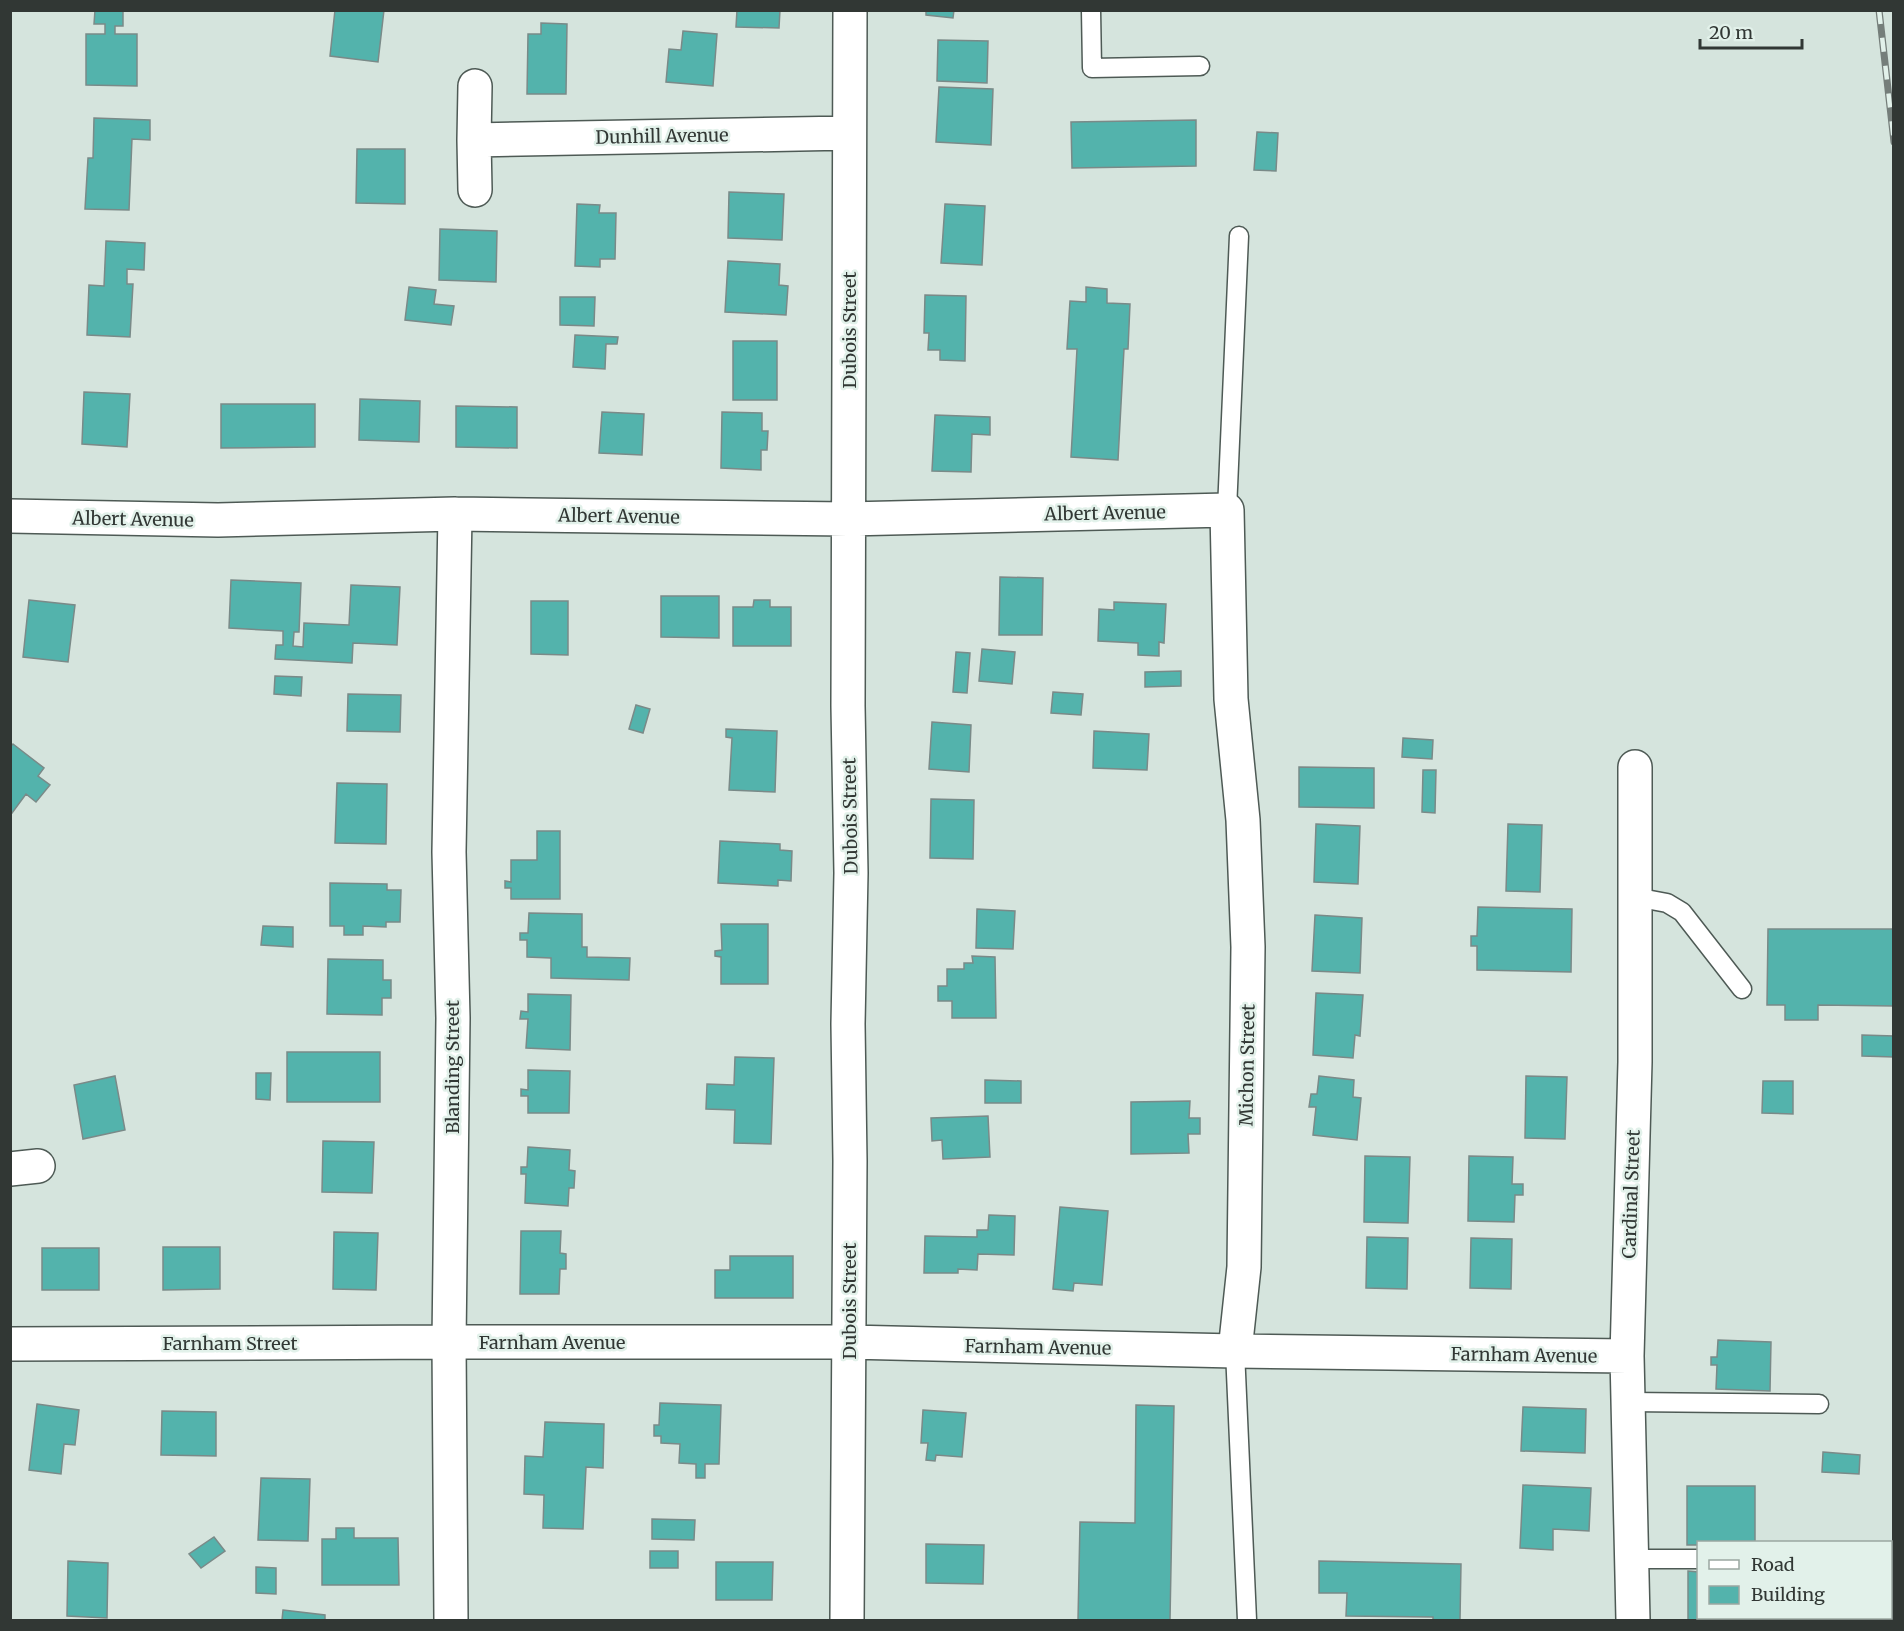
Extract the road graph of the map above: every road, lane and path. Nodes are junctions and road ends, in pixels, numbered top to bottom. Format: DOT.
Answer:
graph roads {
  1 [pos="850,10"];
  2 [pos="1091,10"];
  3 [pos="1200,66"];
  4 [pos="475,86"];
  5 [pos="849,133"];
  6 [pos="474,140"];
  7 [pos="475,190"];
  8 [pos="1239,236"];
  9 [pos="1227,510"];
  10 [pos="455,514"];
  11 [pos="10,516"];
  12 [pos="848,519"];
  13 [pos="1635,767"];
  14 [pos="1635,897"];
  15 [pos="1742,989"];
  16 [pos="449,1342"];
  17 [pos="849,1342"];
  18 [pos="10,1344"];
  19 [pos="1235,1351"];
  20 [pos="1627,1356"];
  21 [pos="1628,1402"];
  22 [pos="1819,1404"];
  23 [pos="1631,1558"];
  24 [pos="1697,1558"];
  25 [pos="451,1620"];
  26 [pos="847,1620"];
  27 [pos="1247,1620"];
  28 [pos="1633,1620"];
  1 -- 5 [label="street, Dubois Street"];
  2 -- 3 [label="lane"];
  4 -- 6 [label="street"];
  5 -- 6 [label="street, Dunhill Avenue"];
  5 -- 12 [label="street, Dubois Street"];
  6 -- 7 [label="street"];
  8 -- 9 [label="lane"];
  9 -- 12 [label="street, Albert Avenue"];
  9 -- 19 [label="street, Michon Street"];
  10 -- 11 [label="street, Albert Avenue"];
  10 -- 12 [label="street, Albert Avenue"];
  10 -- 16 [label="street, Blanding Street"];
  12 -- 17 [label="street, Dubois Street"];
  13 -- 14 [label="street, Cardinal Street"];
  14 -- 15 [label="lane"];
  14 -- 20 [label="street, Cardinal Street"];
  16 -- 17 [label="street, Farnham Avenue"];
  16 -- 18 [label="street, Farnham Street"];
  16 -- 25 [label="street, Blanding Street"];
  17 -- 19 [label="street, Farnham Avenue"];
  17 -- 26 [label="street, Dubois Street"];
  19 -- 20 [label="street, Farnham Avenue"];
  19 -- 27 [label="lane, Michon Street"];
  20 -- 21 [label="street, Cardinal Street"];
  21 -- 22 [label="lane"];
  21 -- 23 [label="street, Cardinal Street"];
  23 -- 24 [label="lane"];
  23 -- 28 [label="street, Cardinal Street"];
}
